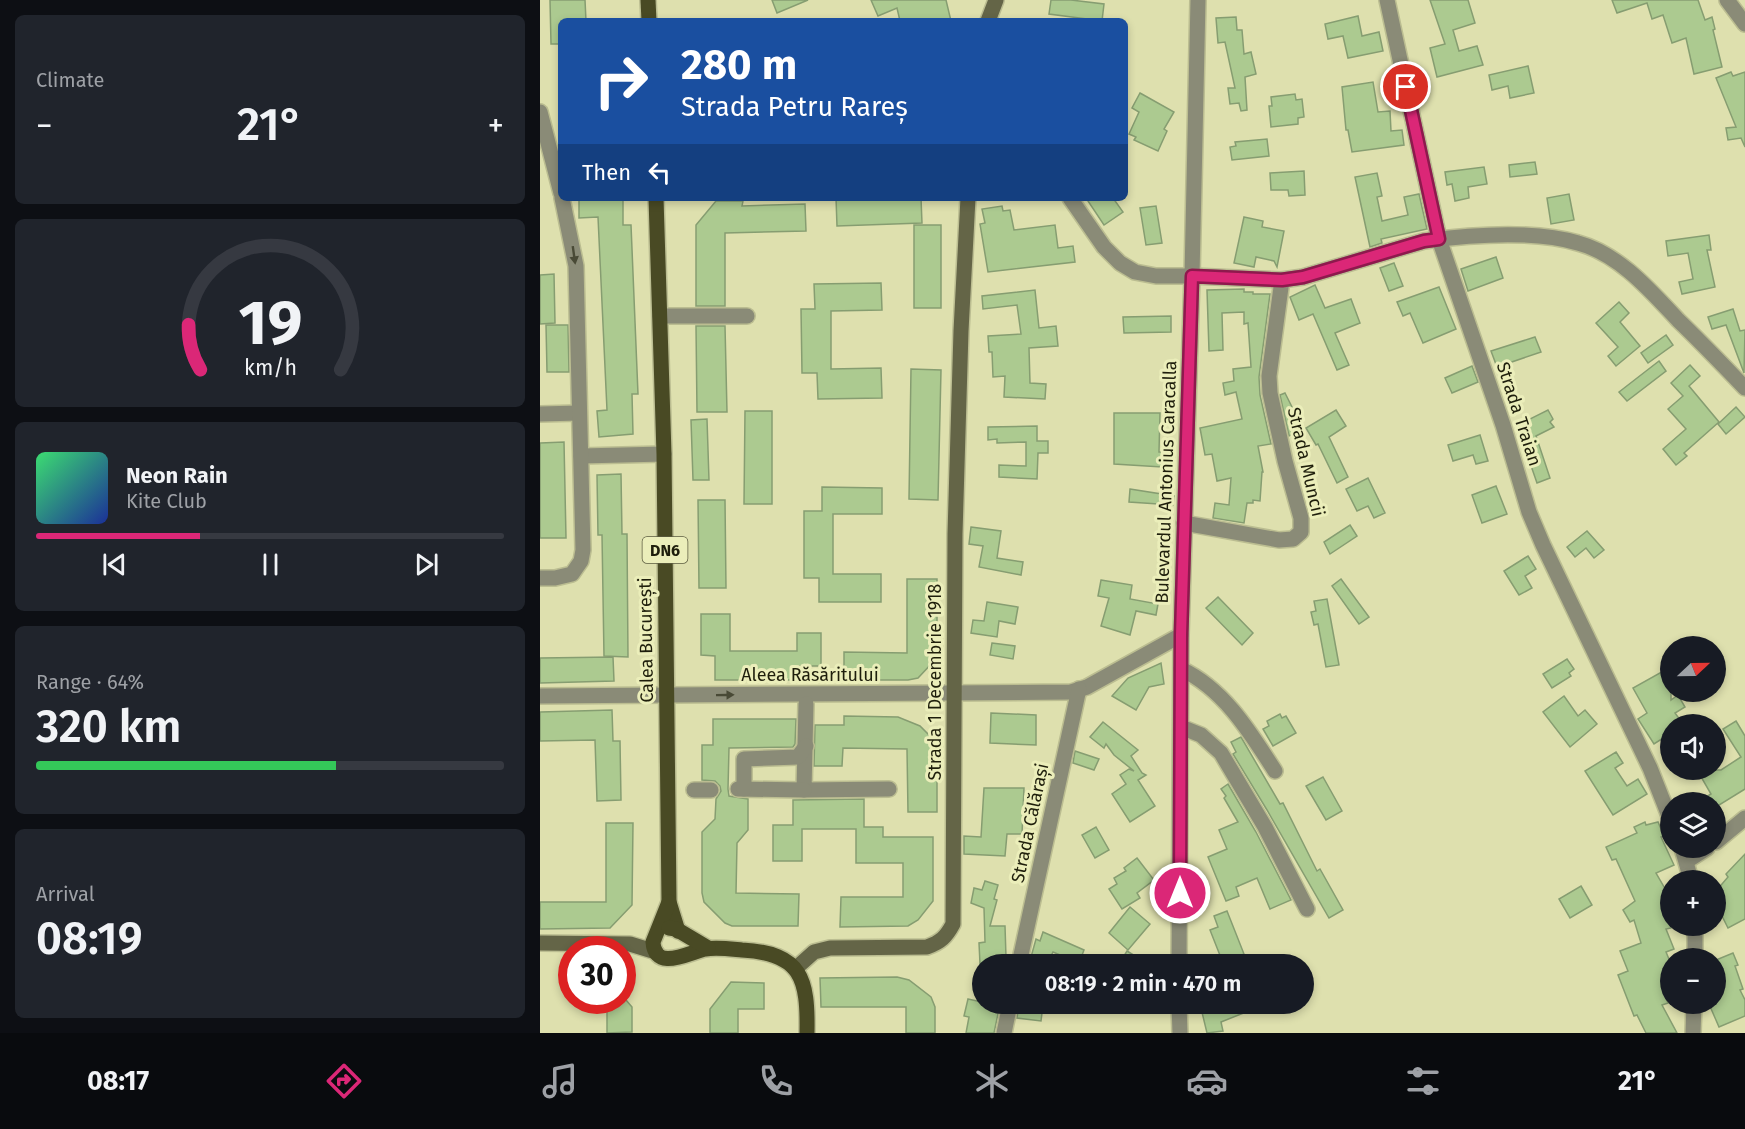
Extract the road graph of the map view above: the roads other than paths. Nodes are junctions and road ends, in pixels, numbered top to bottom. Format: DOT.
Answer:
graph roads {
  1 [pos="648,0"];
  2 [pos="996,0"];
  3 [pos="1198,0"];
  4 [pos="1387,0"];
  5 [pos="1727,0"];
  6 [pos="649,18"];
  7 [pos="989,18"];
  8 [pos="1745,24"];
  9 [pos="540,112"];
  10 [pos="558,181"];
  11 [pos="563,201"];
  12 [pos="656,201"];
  13 [pos="968,201"];
  14 [pos="1072,201"];
  15 [pos="1439,239"];
  16 [pos="1192,276"];
  17 [pos="1282,280"];
  18 [pos="660,316"];
  19 [pos="747,316"];
  20 [pos="1745,388"];
  21 [pos="579,413"];
  22 [pos="540,414"];
  23 [pos="664,454"];
  24 [pos="581,456"];
  25 [pos="1184,523"];
  26 [pos="540,578"];
  27 [pos="1181,635"];
  28 [pos="1181,669"];
  29 [pos="1079,689"];
  30 [pos="953,693"];
  31 [pos="540,696"];
  32 [pos="667,696"];
  33 [pos="806,704"];
  34 [pos="1181,727"];
  35 [pos="806,746"];
  36 [pos="1275,771"];
  37 [pos="889,789"];
  38 [pos="694,790"];
  39 [pos="711,790"];
  40 [pos="804,790"];
  41 [pos="1660,793"];
  42 [pos="1745,818"];
  43 [pos="1726,834"];
  44 [pos="669,902"];
  45 [pos="1306,909"];
  46 [pos="679,932"];
  47 [pos="657,934"];
  48 [pos="636,942"];
  49 [pos="540,943"];
  50 [pos="558,943"];
  51 [pos="636,946"];
  52 [pos="708,948"];
  53 [pos="656,952"];
  54 [pos="1021,954"];
  55 [pos="1179,954"];
  56 [pos="678,957"];
  57 [pos="795,969"];
  58 [pos="1008,1014"];
  59 [pos="1179,1014"];
  60 [pos="1694,1014"];
  61 [pos="807,1033"];
  62 [pos="1004,1033"];
  63 [pos="1180,1033"];
  64 [pos="1693,1033"];
  1 -- 6 [label="main road"];
  2 -- 7 [label="main road"];
  3 -- 16 [label="street, Bulevardul Antonius Caracalla"];
  4 -- 15 [label="street, Strada Traian"];
  5 -- 8 [label="street"];
  9 -- 10 [label="street"];
  11 -- 21 [label="street, one-way"];
  12 -- 18 [label="main road, Calea București / DN6"];
  13 -- 30 [label="main road, Strada 1 Decembrie 1918"];
  14 -- 16 [label="street"];
  15 -- 17 [label="street"];
  15 -- 20 [label="street"];
  15 -- 41 [label="street, Strada Traian"];
  16 -- 17 [label="street"];
  16 -- 25 [label="street, Bulevardul Antonius Caracalla"];
  17 -- 25 [label="street, Strada Muncii"];
  18 -- 19 [label="street"];
  18 -- 23 [label="main road, Calea București / DN6"];
  21 -- 22 [label="street"];
  21 -- 24 [label="street"];
  23 -- 24 [label="street"];
  23 -- 32 [label="main road, Calea București / DN6"];
  24 -- 26 [label="street"];
  25 -- 27 [label="street, Bulevardul Antonius Caracalla"];
  27 -- 28 [label="street, Bulevardul Antonius Caracalla"];
  27 -- 29 [label="street"];
  28 -- 34 [label="street, Bulevardul Antonius Caracalla"];
  28 -- 36 [label="street"];
  29 -- 30 [label="street, Aleea Răsăritului"];
  29 -- 54 [label="street, Strada Călărași"];
  32 -- 30 [label="street, Aleea Răsăritului, one-way"];
  30 -- 57 [label="main road, Strada 1 Decembrie 1918"];
  31 -- 32 [label="street, Aleea Răsăritului"];
  32 -- 44 [label="main road, Calea București / DN6"];
  33 -- 35 [label="street"];
  34 -- 45 [label="street"];
  34 -- 55 [label="street, Bulevardul Antonius Caracalla"];
  35 -- 40 [label="street"];
  35 -- 40 [label="street"];
  37 -- 40 [label="street"];
  38 -- 39 [label="street"];
  42 -- 43 [label="street"];
  44 -- 46 [label="main road"];
  44 -- 47 [label="main road"];
  46 -- 47 [label="main road"];
  46 -- 52 [label="main road"];
  46 -- 56 [label="main road"];
  47 -- 48 [label="main road"];
  47 -- 53 [label="main road"];
  49 -- 50 [label="main road"];
  51 -- 53 [label="main road"];
  52 -- 56 [label="main road"];
  52 -- 57 [label="main road"];
  53 -- 56 [label="main road"];
  57 -- 61 [label="main road"];
  58 -- 62 [label="street"];
  59 -- 63 [label="street"];
  60 -- 64 [label="street"];
}
